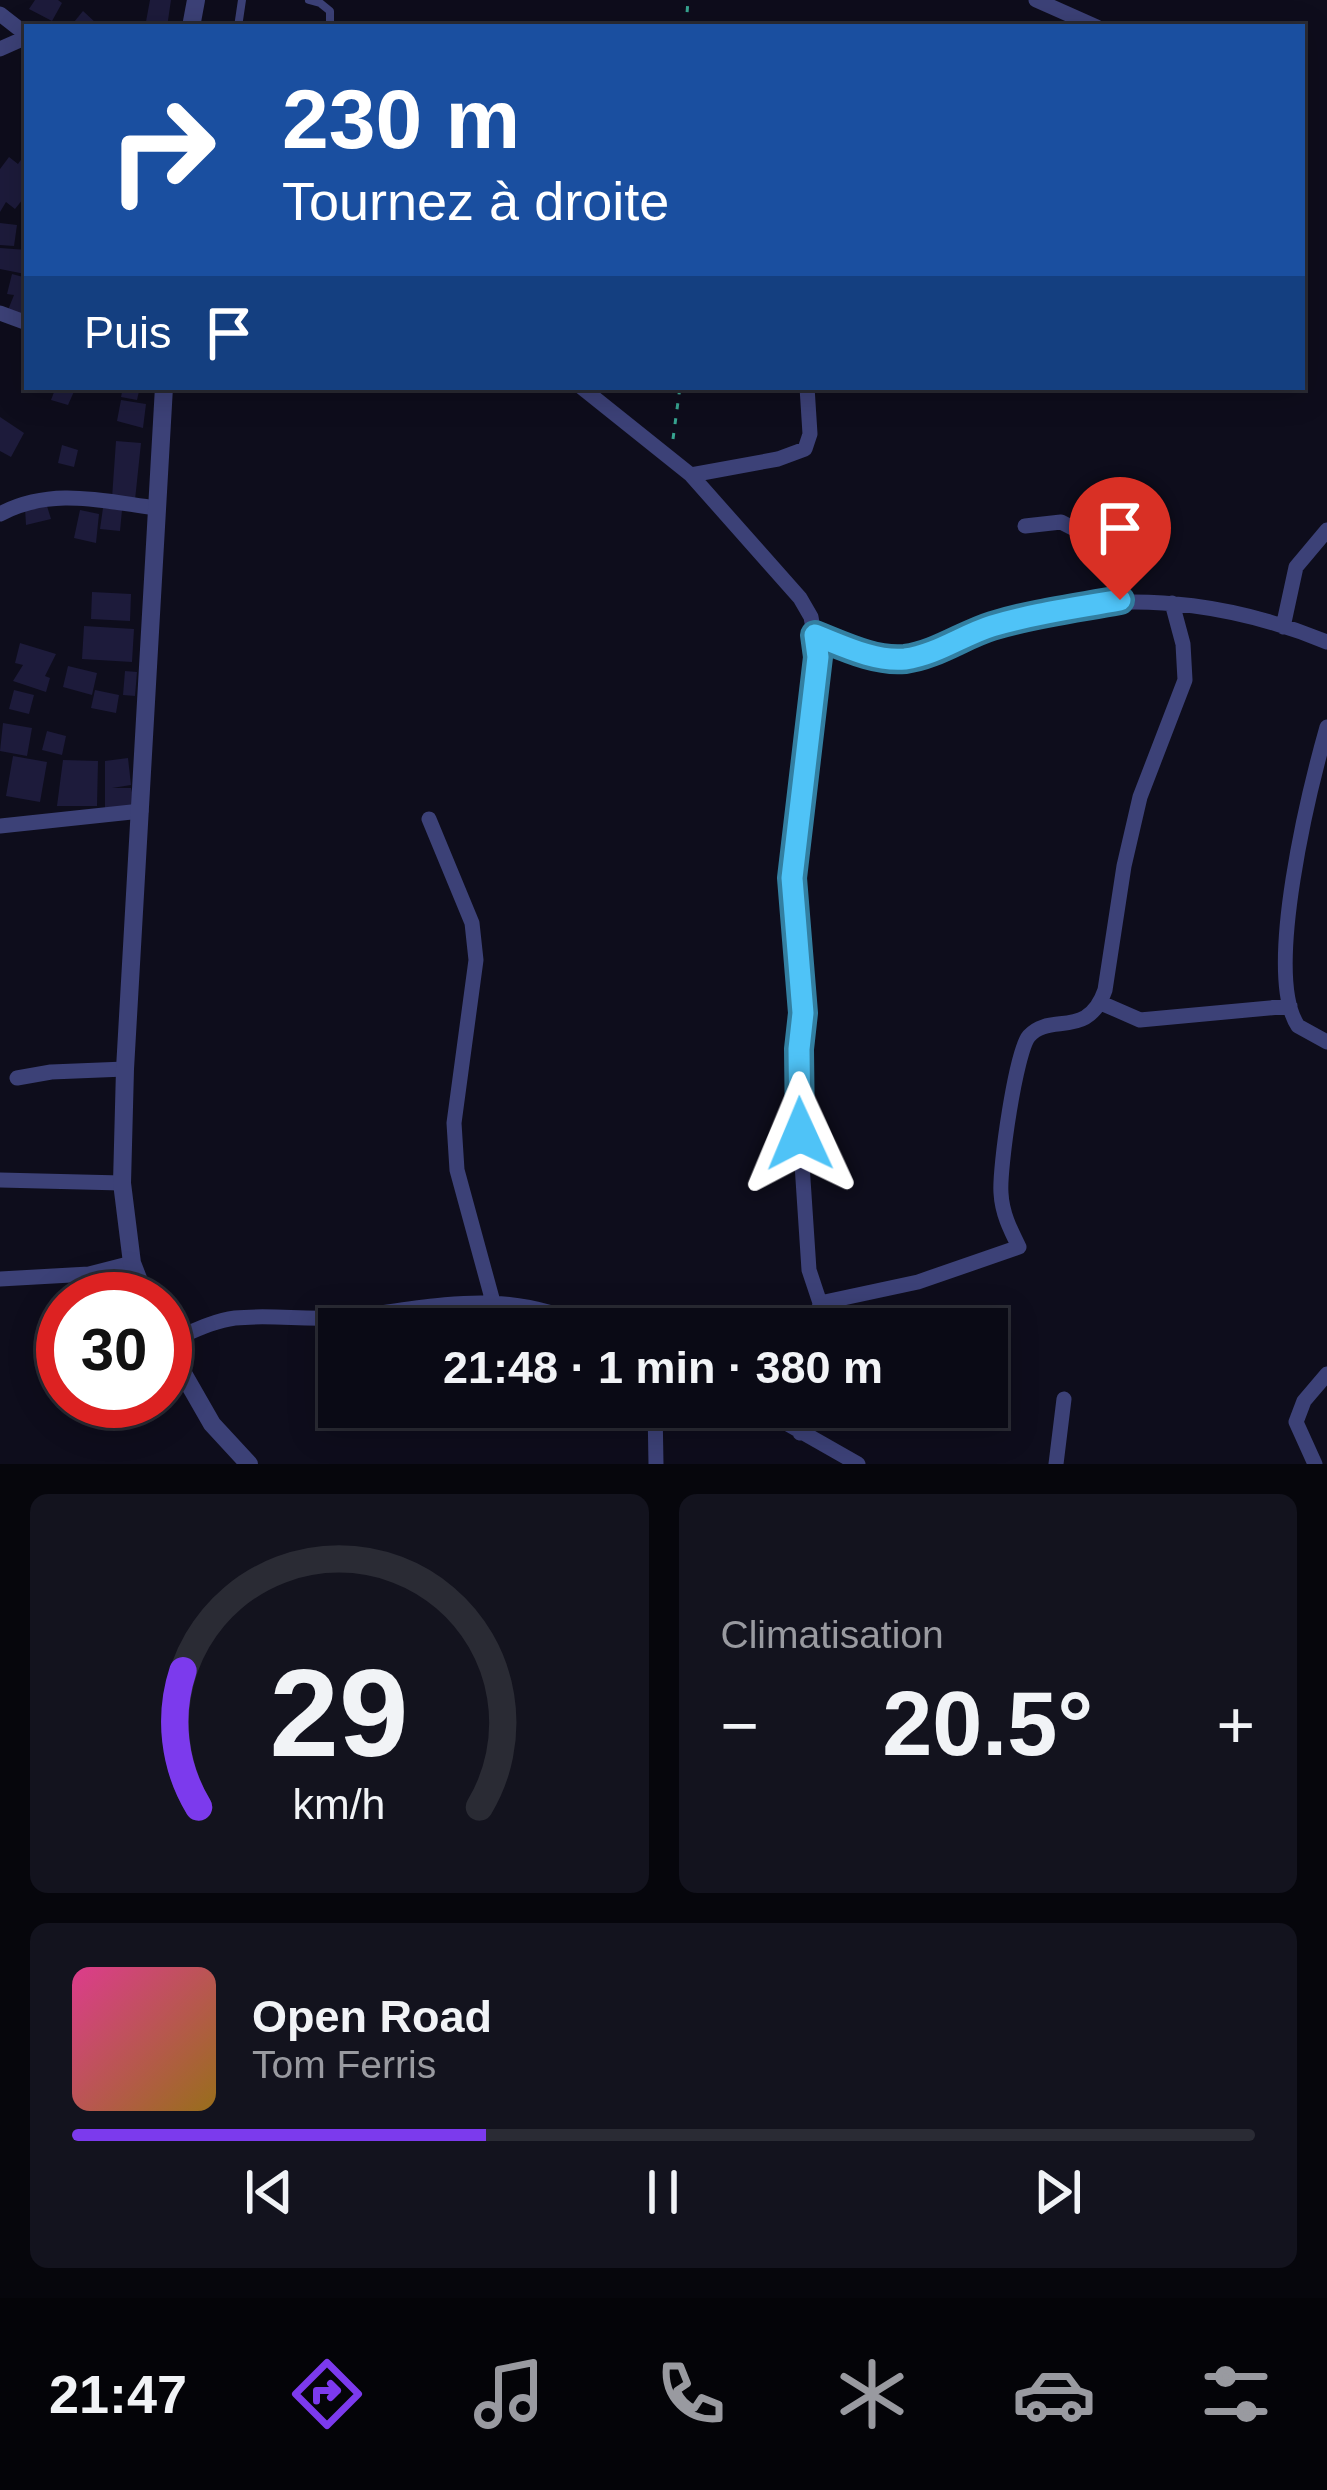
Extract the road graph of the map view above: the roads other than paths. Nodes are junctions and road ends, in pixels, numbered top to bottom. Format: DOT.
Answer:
graph roads {
  1 [pos="309,0"];
  2 [pos="1036,0"];
  3 [pos="0,14"];
  4 [pos="330,24"];
  5 [pos="1089,24"];
  6 [pos="24,34"];
  7 [pos="164,390"];
  8 [pos="585,390"];
  9 [pos="807,390"];
  10 [pos="691,475"];
  11 [pos="156,508"];
  12 [pos="0,514"];
  13 [pos="1025,526"];
  14 [pos="1327,530"];
  15 [pos="1120,600"];
  16 [pos="1172,603"];
  17 [pos="1283,627"];
  18 [pos="815,635"];
  19 [pos="1327,642"];
  20 [pos="1327,727"];
  21 [pos="141,812"];
  22 [pos="429,819"];
  23 [pos="0,826"];
  24 [pos="1101,1003"];
  25 [pos="1290,1006"];
  26 [pos="1327,1042"];
  27 [pos="124,1069"];
  28 [pos="17,1078"];
  29 [pos="0,1180"];
  30 [pos="122,1184"];
  31 [pos="132,1263"];
  32 [pos="136,1272"];
  33 [pos="0,1279"];
  34 [pos="494,1302"];
  35 [pos="820,1303"];
  36 [pos="540,1308"];
  37 [pos="819,1308"];
  38 [pos="192,1331"];
  39 [pos="1327,1374"];
  40 [pos="192,1389"];
  41 [pos="1064,1399"];
  42 [pos="655,1428"];
  43 [pos="792,1428"];
  44 [pos="801,1428"];
  45 [pos="800,1433"];
  46 [pos="249,1464"];
  47 [pos="656,1464"];
  48 [pos="858,1464"];
  49 [pos="1056,1464"];
  50 [pos="1315,1464"];
  1 -- 4 [label="lane"];
  2 -- 5 [label="street"];
  3 -- 6 [label="street"];
  7 -- 11 [label="street"];
  8 -- 10 [label="street"];
  9 -- 10 [label="street"];
  10 -- 18 [label="street"];
  11 -- 12 [label="street"];
  11 -- 21 [label="street"];
  13 -- 15 [label="street"];
  14 -- 17 [label="street"];
  15 -- 16 [label="street"];
  15 -- 18 [label="street"];
  16 -- 17 [label="street"];
  16 -- 24 [label="street"];
  17 -- 19 [label="street"];
  18 -- 35 [label="street"];
  20 -- 25 [label="street"];
  21 -- 23 [label="street"];
  21 -- 27 [label="street"];
  22 -- 34 [label="street"];
  24 -- 25 [label="street"];
  24 -- 35 [label="street"];
  25 -- 26 [label="street"];
  27 -- 28 [label="street"];
  27 -- 30 [label="street"];
  29 -- 30 [label="street"];
  30 -- 31 [label="street"];
  31 -- 32 [label="street"];
  31 -- 33 [label="street"];
  34 -- 36 [label="street"];
  34 -- 38 [label="street"];
  35 -- 37 [label="street"];
  39 -- 50 [label="street"];
  40 -- 46 [label="street"];
  41 -- 49 [label="street"];
  42 -- 47 [label="street"];
  43 -- 45 [label="street"];
  44 -- 45 [label="street"];
  45 -- 48 [label="street"];
}
